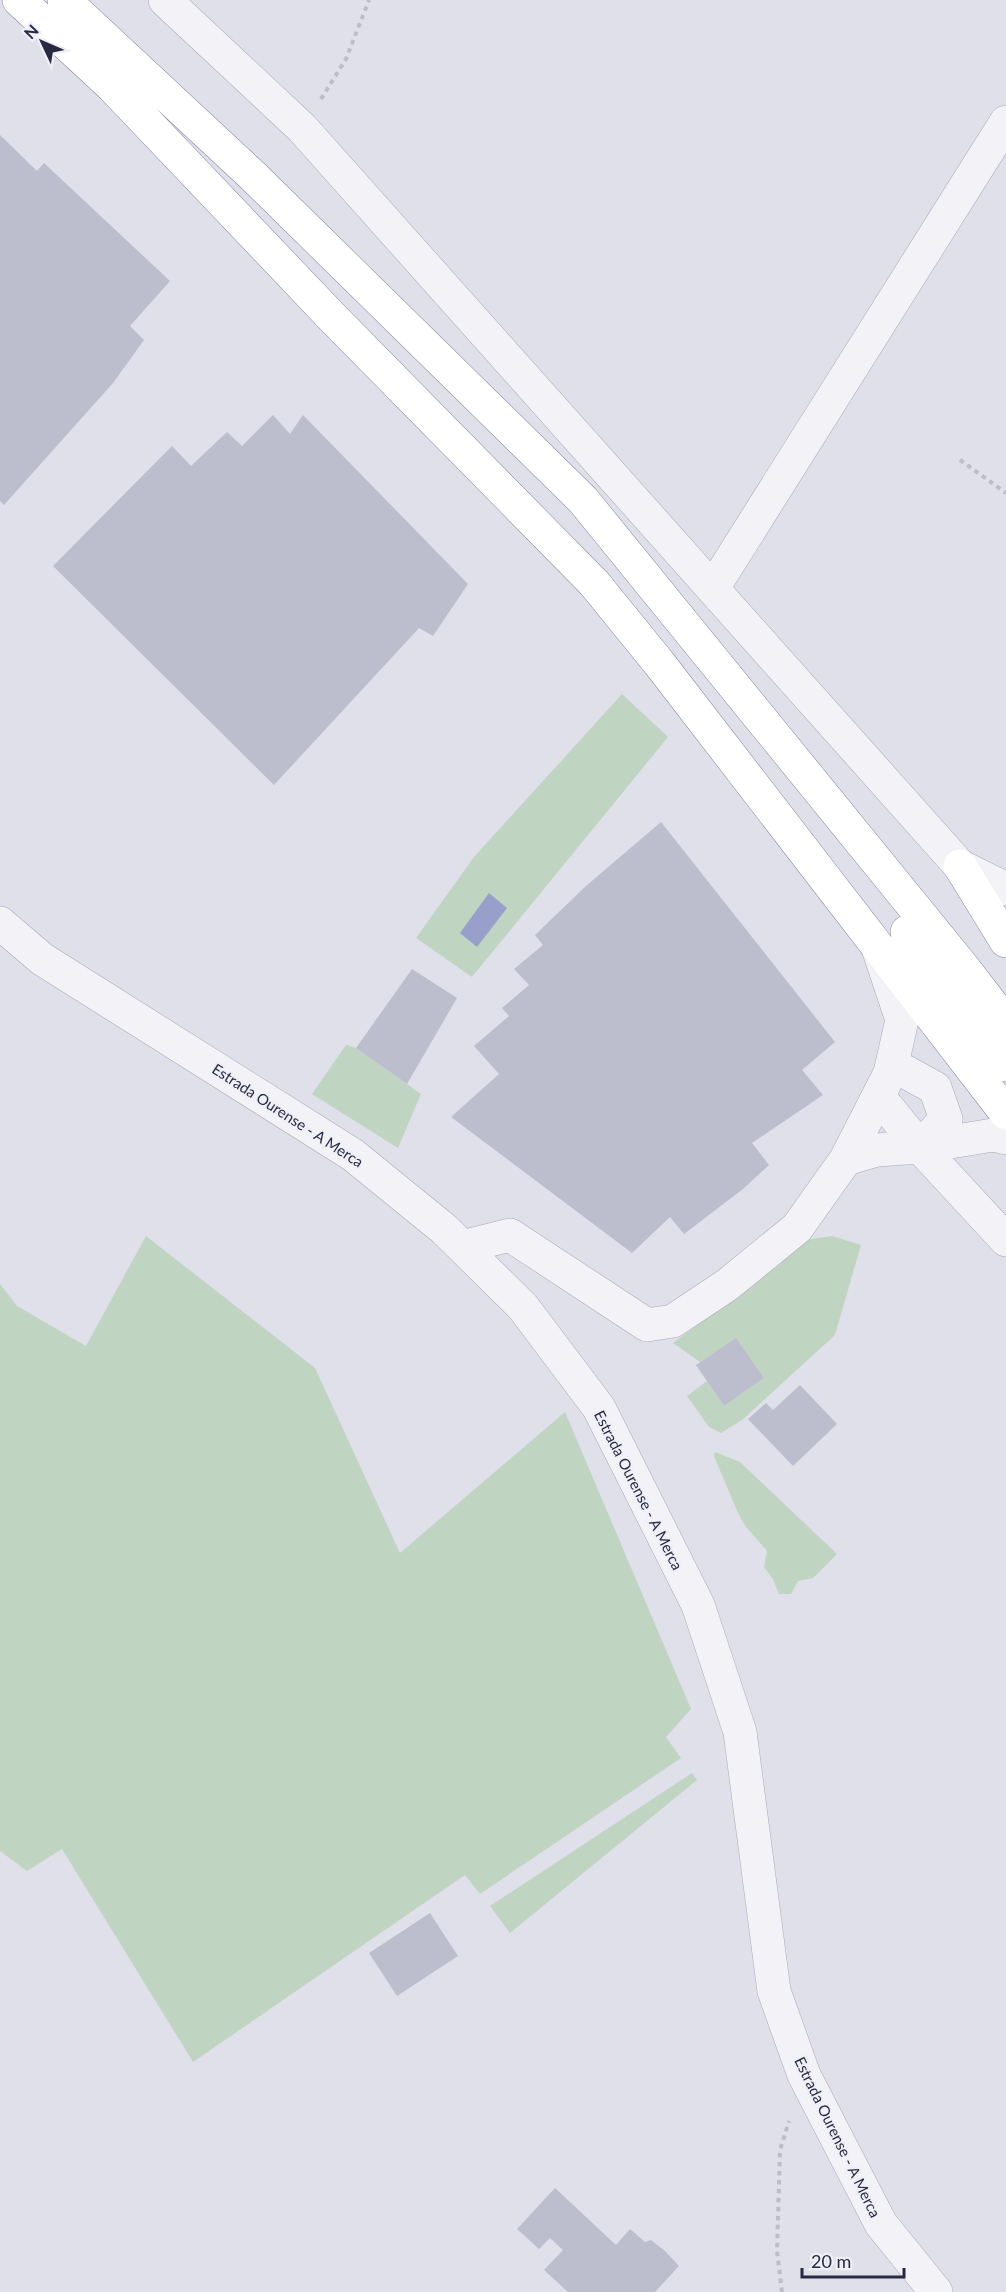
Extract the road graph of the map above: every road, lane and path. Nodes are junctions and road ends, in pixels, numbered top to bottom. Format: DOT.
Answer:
graph roads {
  1 [pos="19,0"];
  2 [pos="64,0"];
  3 [pos="165,0"];
  4 [pos="369,0"];
  5 [pos="1006,122"];
  6 [pos="302,128"];
  7 [pos="960,460"];
  8 [pos="1006,494"];
  9 [pos="713,588"];
  10 [pos="732,686"];
  11 [pos="960,866"];
  12 [pos="1006,889"];
  13 [pos="0,922"];
  14 [pos="1006,941"];
  15 [pos="878,949"];
  16 [pos="1006,1023"];
  17 [pos="1006,1065"];
  18 [pos="884,1085"];
  19 [pos="1006,1113"];
  20 [pos="1006,1138"];
  21 [pos="920,1147"];
  22 [pos="846,1159"];
  23 [pos="1006,1240"];
  24 [pos="462,1247"];
  25 [pos="804,2075"];
  26 [pos="782,2292"];
  27 [pos="936,2292"];
  1 -- 15 [label="highway"];
  2 -- 10 [label="highway"];
  3 -- 6 [label="street"];
  4 -- 6 [label="path"];
  5 -- 9 [label="street"];
  6 -- 9 [label="street"];
  7 -- 8 [label="path"];
  9 -- 11 [label="street"];
  10 -- 16 [label="highway"];
  10 -- 17 [label="highway"];
  11 -- 12 [label="street"];
  11 -- 14 [label="highway"];
  13 -- 24 [label="street, Estrada Ourense - A Merca"];
  15 -- 18 [label="street"];
  15 -- 19 [label="highway"];
  18 -- 21 [label="street"];
  18 -- 21 [label="street"];
  18 -- 22 [label="street"];
  20 -- 21 [label="street"];
  21 -- 22 [label="street"];
  21 -- 23 [label="street"];
  22 -- 24 [label="street"];
  24 -- 25 [label="street, Estrada Ourense - A Merca"];
  25 -- 26 [label="path"];
  25 -- 27 [label="street, Estrada Ourense - A Merca"];
}
